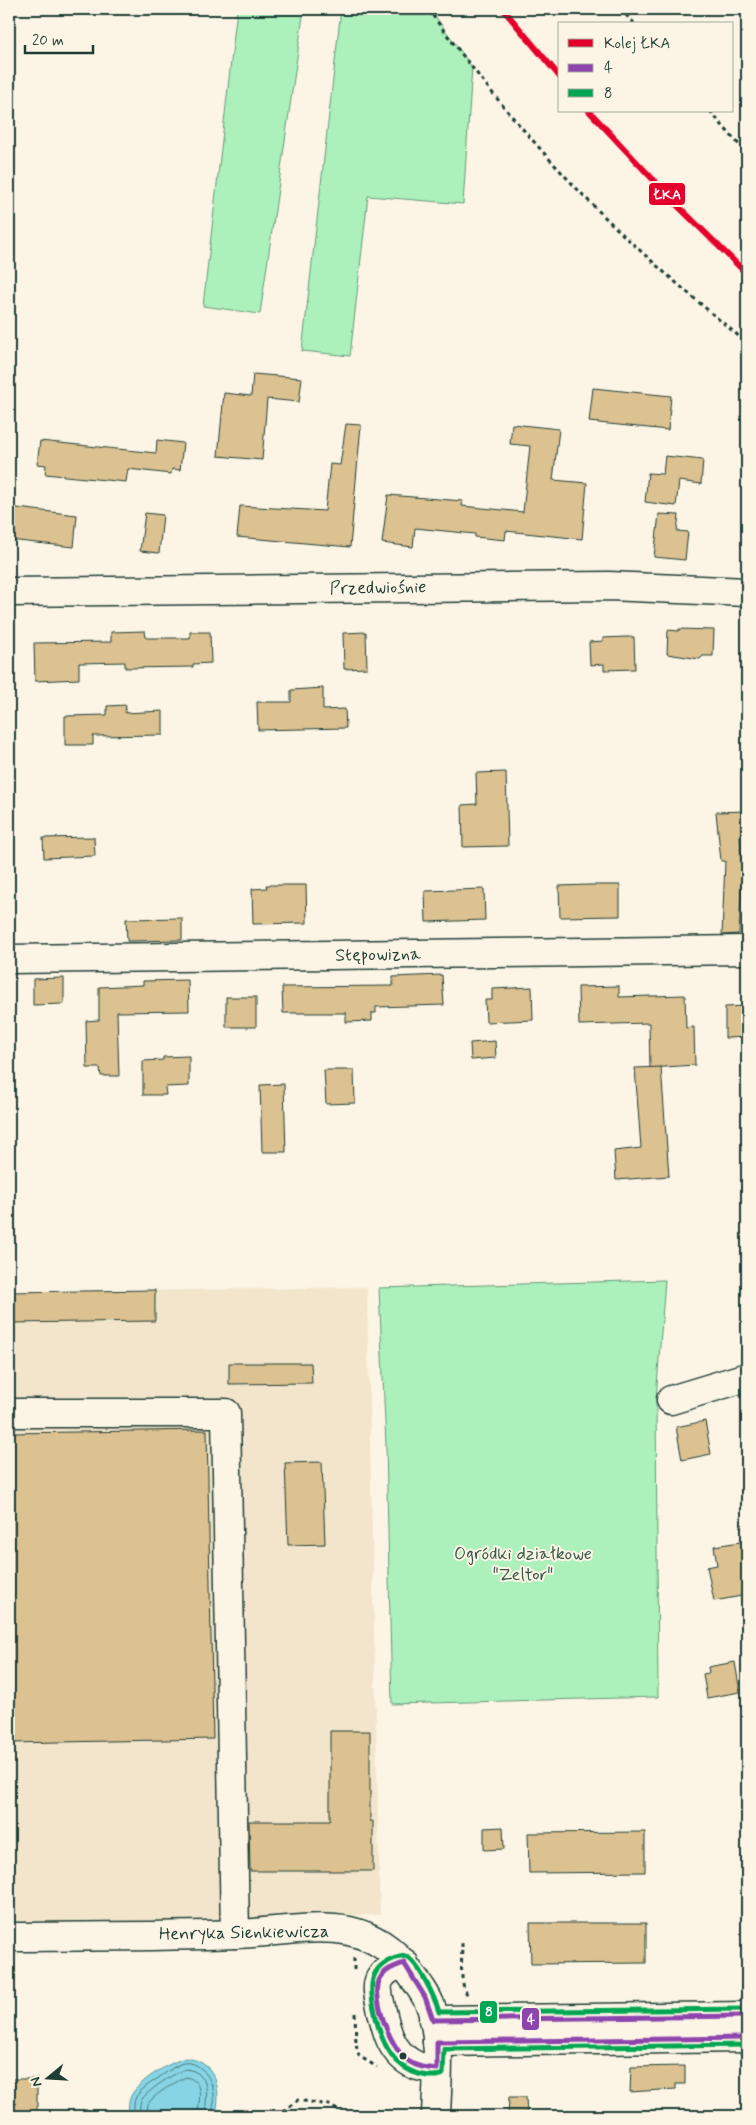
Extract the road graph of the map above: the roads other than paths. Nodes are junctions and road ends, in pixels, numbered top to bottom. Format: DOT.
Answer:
graph roads {
  1 [pos="9,592"];
  2 [pos="747,592"];
  3 [pos="747,950"];
  4 [pos="9,960"];
  5 [pos="747,1377"];
  6 [pos="671,1400"];
  7 [pos="9,1413"];
  8 [pos="235,1934"];
  9 [pos="9,1937"];
  10 [pos="404,1964"];
  11 [pos="747,2016"];
  12 [pos="435,2031"];
  13 [pos="747,2038"];
  14 [pos="437,2069"];
  15 [pos="436,2116"];
  1 -- 2 [label="street, Przedwiośnie"];
  3 -- 4 [label="street, Stępowizna"];
  5 -- 6 [label="street"];
  7 -- 8 [label="street"];
  8 -- 9 [label="street, Henryka Sienkiewicza"];
  8 -- 10 [label="street, Henryka Sienkiewicza"];
  10 -- 12 [label="street, Henryka Sienkiewicza"];
  10 -- 14 [label="street"];
  11 -- 12 [label="street"];
  12 -- 13 [label="street"];
  12 -- 14 [label="street, Henryka Sienkiewicza"];
  14 -- 15 [label="street, Henryka Sienkiewicza"];
}
